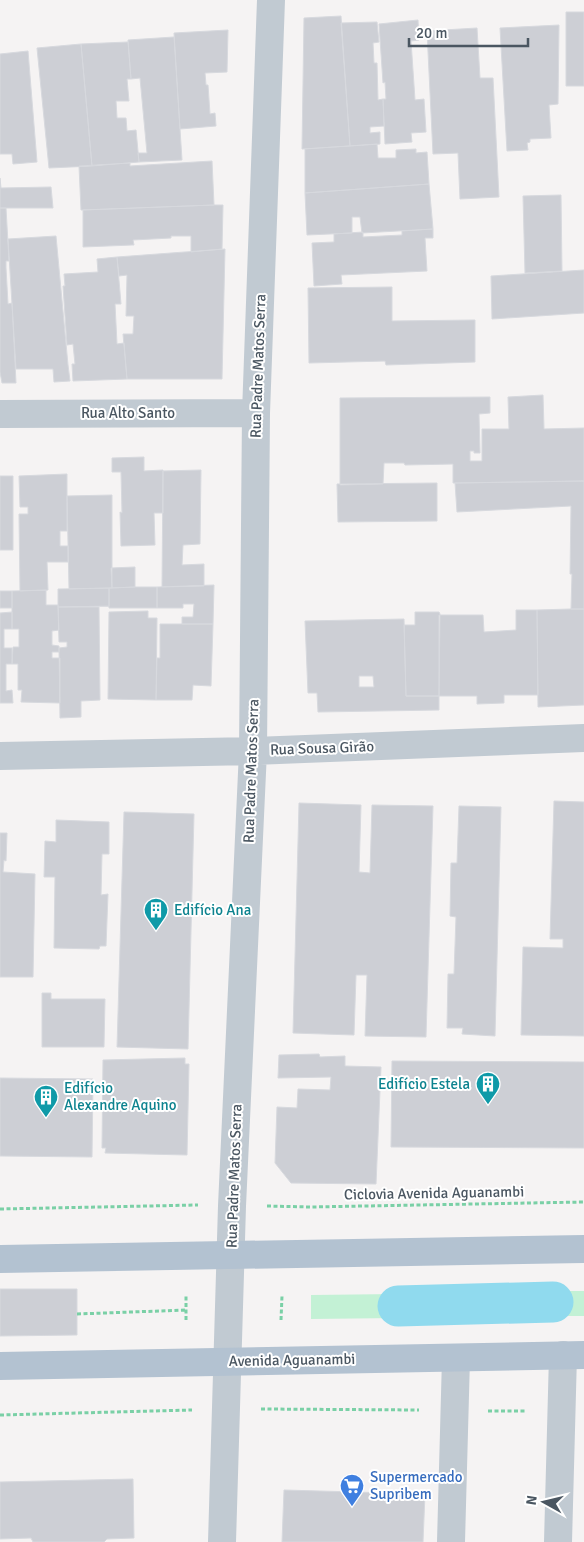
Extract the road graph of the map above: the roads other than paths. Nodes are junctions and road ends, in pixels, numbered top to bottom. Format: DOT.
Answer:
graph roads {
  1 [pos="271,0"];
  2 [pos="256,412"];
  3 [pos="0,414"];
  4 [pos="584,738"];
  5 [pos="253,751"];
  6 [pos="0,756"];
  7 [pos="584,1249"];
  8 [pos="231,1255"];
  9 [pos="0,1259"];
  10 [pos="574,1355"];
  11 [pos="456,1358"];
  12 [pos="228,1362"];
  13 [pos="0,1366"];
  14 [pos="572,1448"];
  15 [pos="222,1542"];
  16 [pos="450,1542"];
  17 [pos="558,1542"];
  1 -- 2 [label="street, Rua Padre Matos Serra"];
  2 -- 3 [label="street, Rua Alto Santo"];
  2 -- 5 [label="street, Rua Padre Matos Serra"];
  4 -- 5 [label="street, Rua Sousa Girão"];
  5 -- 6 [label="street, Rua Sousa Girão"];
  5 -- 8 [label="street, Rua Padre Matos Serra"];
  7 -- 8 [label="main road"];
  8 -- 9 [label="main road"];
  8 -- 12 [label="street, Rua Padre Matos Serra"];
  10 -- 11 [label="main road, Avenida Aguanambi"];
  10 -- 14 [label="street"];
  11 -- 12 [label="main road, Avenida Aguanambi"];
  11 -- 16 [label="street"];
  12 -- 13 [label="main road, Avenida Aguanambi"];
  12 -- 15 [label="street, Rua Padre Matos Serra"];
  14 -- 17 [label="street"];
}
